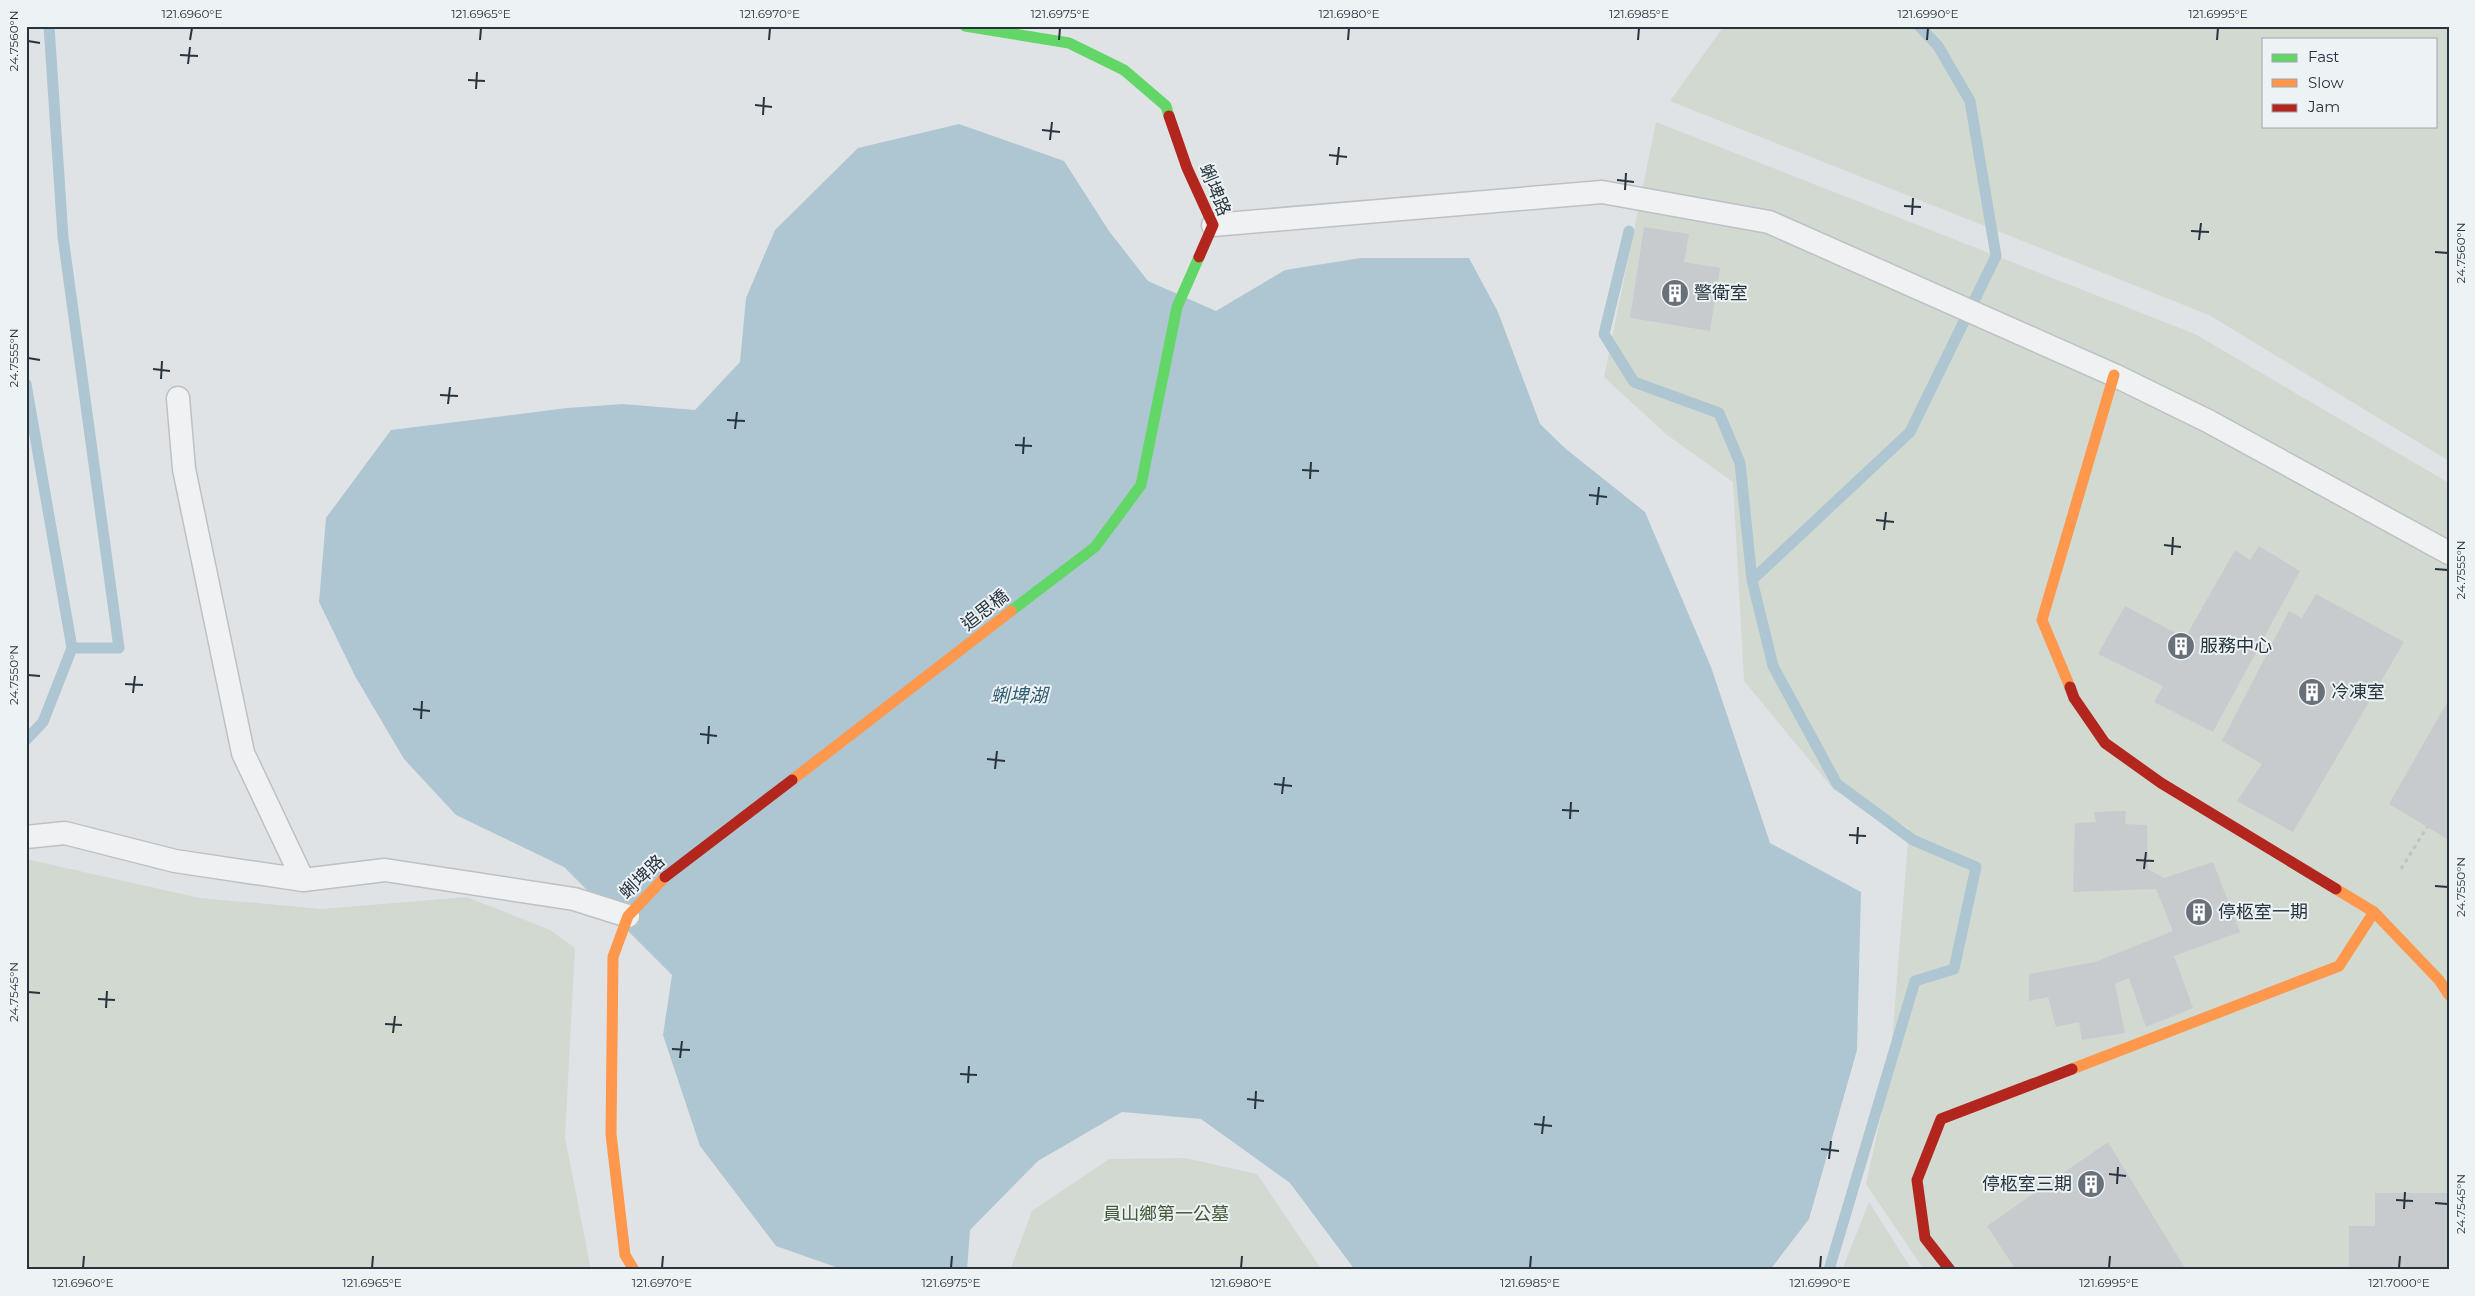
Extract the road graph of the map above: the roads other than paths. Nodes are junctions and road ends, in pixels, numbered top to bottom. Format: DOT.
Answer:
graph roads {
  1 [pos="965,26"];
  2 [pos="1213,225"];
  3 [pos="2114,375"];
  4 [pos="178,398"];
  5 [pos="1095,547"];
  6 [pos="2449,553"];
  7 [pos="896,700"];
  8 [pos="26,837"];
  9 [pos="303,880"];
  10 [pos="2374,912"];
  11 [pos="628,916"];
  12 [pos="2449,995"];
  13 [pos="634,1270"];
  14 [pos="1950,1270"];
  1 -- 2 [label="street, 蜊埤路"];
  2 -- 3 [label="lane"];
  2 -- 5 [label="street, 蜊埤路"];
  3 -- 6 [label="lane"];
  3 -- 10 [label="street"];
  4 -- 9 [label="lane"];
  5 -- 7 [label="street, 追思橋"];
  7 -- 11 [label="street, 蜊埤路"];
  8 -- 9 [label="lane"];
  9 -- 11 [label="lane"];
  10 -- 12 [label="street"];
  10 -- 14 [label="street"];
  11 -- 13 [label="street, 蜊埤路"];
}
